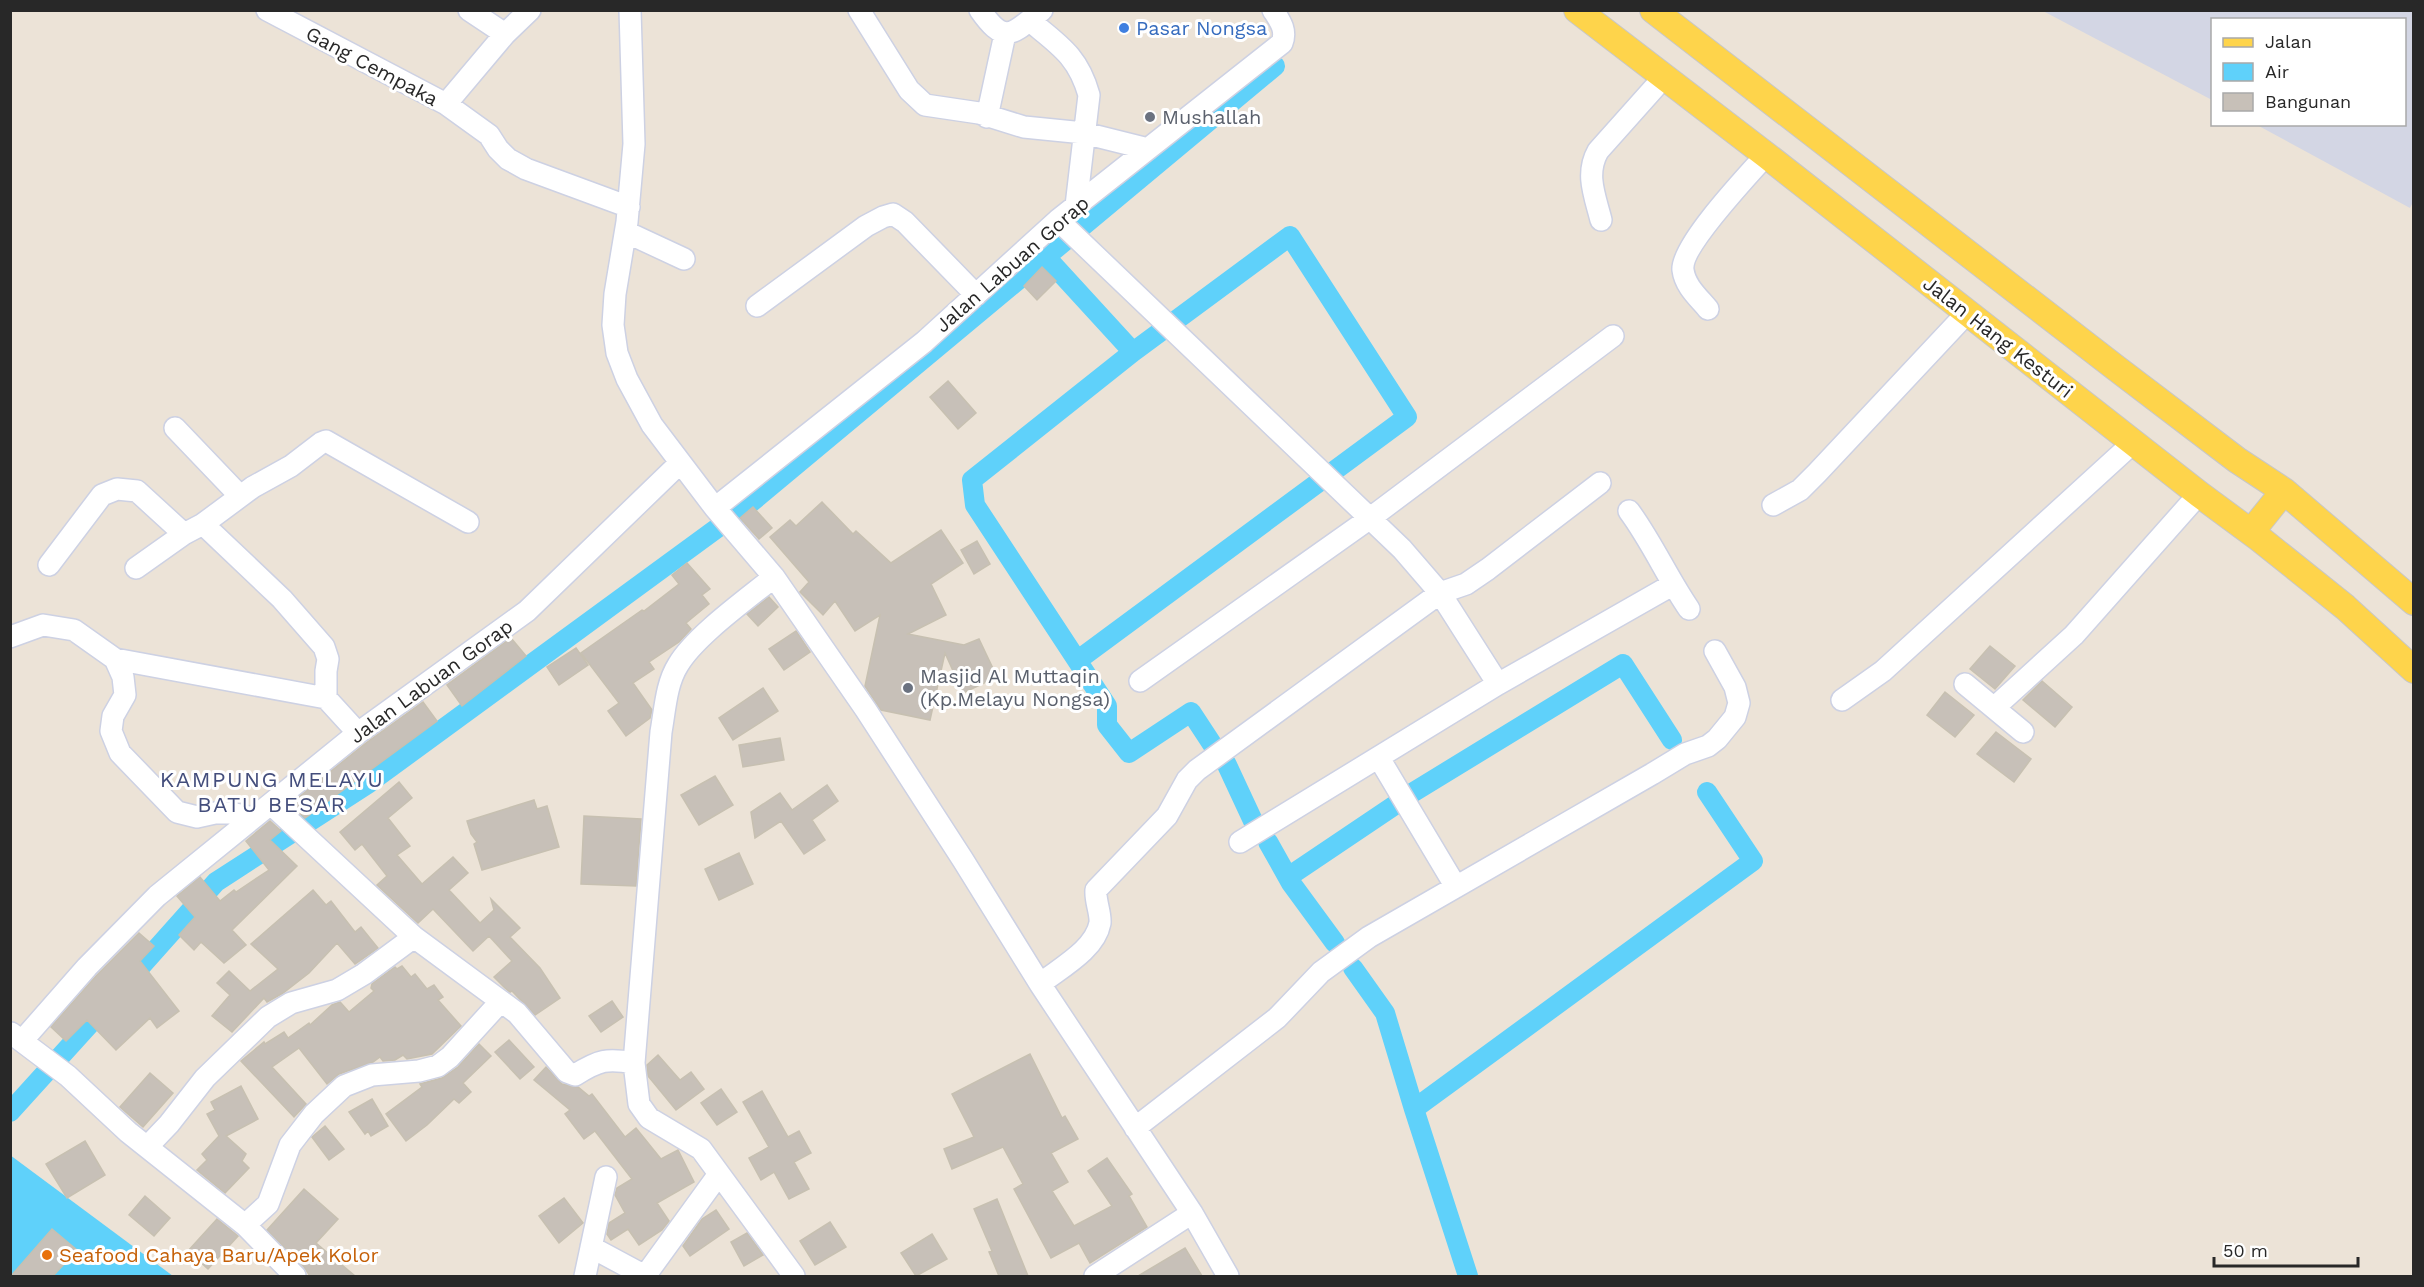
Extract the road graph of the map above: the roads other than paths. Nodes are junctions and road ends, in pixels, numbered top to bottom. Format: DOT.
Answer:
graph roads {
  1 [pos="267,10"];
  2 [pos="470,10"];
  3 [pos="530,10"];
  4 [pos="630,10"];
  5 [pos="859,10"];
  6 [pos="980,10"];
  7 [pos="1273,10"];
  8 [pos="1577,10"];
  9 [pos="1653,10"];
  10 [pos="1036,16"];
  11 [pos="505,34"];
  12 [pos="1005,34"];
  13 [pos="1664,76"];
  14 [pos="446,104"];
  15 [pos="987,117"];
  16 [pos="1084,133"];
  17 [pos="1148,149"];
  18 [pos="1766,154"];
  19 [pos="1076,206"];
  20 [pos="629,207"];
  21 [pos="1601,220"];
  22 [pos="1062,223"];
  23 [pos="626,232"];
  24 [pos="684,259"];
  25 [pos="976,295"];
  26 [pos="757,306"];
  27 [pos="1708,309"];
  28 [pos="1967,313"];
  29 [pos="1613,336"];
  30 [pos="175,428"];
  31 [pos="2134,442"];
  32 [pos="680,464"];
  33 [pos="1600,483"];
  34 [pos="2284,491"];
  35 [pos="2199,494"];
  36 [pos="240,496"];
  37 [pos="1773,505"];
  38 [pos="717,511"];
  39 [pos="1629,511"];
  40 [pos="1369,519"];
  41 [pos="468,522"];
  42 [pos="193,529"];
  43 [pos="2251,532"];
  44 [pos="48,565"];
  45 [pos="136,568"];
  46 [pos="774,577"];
  47 [pos="1672,585"];
  48 [pos="1440,593"];
  49 [pos="2414,602"];
  50 [pos="1689,609"];
  51 [pos="10,637"];
  52 [pos="1715,651"];
  53 [pos="115,659"];
  54 [pos="2414,670"];
  55 [pos="1140,681"];
  56 [pos="1498,684"];
  57 [pos="1965,684"];
  58 [pos="326,698"];
  59 [pos="1842,700"];
  60 [pos="1995,707"];
  61 [pos="2023,732"];
  62 [pos="358,733"];
  63 [pos="1379,758"];
  64 [pos="279,811"];
  65 [pos="253,818"];
  66 [pos="1240,842"];
  67 [pos="1456,887"];
  68 [pos="414,937"];
  69 [pos="1040,984"];
  70 [pos="501,1001"];
  71 [pos="23,1042"];
  72 [pos="634,1063"];
  73 [pos="1135,1128"];
  74 [pos="148,1146"];
  75 [pos="718,1174"];
  76 [pos="606,1177"];
  77 [pos="1192,1213"];
  78 [pos="245,1225"];
  79 [pos="591,1247"];
  80 [pos="295,1276"];
  81 [pos="585,1276"];
  82 [pos="645,1276"];
  83 [pos="794,1276"];
  84 [pos="1095,1276"];
  85 [pos="1228,1276"];
  1 -- 14 [label="street, Gang Cempaka"];
  2 -- 11 [label="street"];
  3 -- 11 [label="street"];
  4 -- 20 [label="street"];
  5 -- 15 [label="street"];
  6 -- 12 [label="street"];
  7 -- 17 [label="street, Jalan Labuan Gorap"];
  8 -- 13 [label="main road, Jalan Hang Kesturi"];
  9 -- 34 [label="main road"];
  10 -- 12 [label="street"];
  10 -- 16 [label="street"];
  11 -- 14 [label="street"];
  12 -- 15 [label="street"];
  13 -- 18 [label="main road, Jalan Hang Kesturi"];
  13 -- 21 [label="street"];
  14 -- 20 [label="street, Gang Cempaka"];
  15 -- 16 [label="street"];
  16 -- 17 [label="street"];
  16 -- 19 [label="street"];
  17 -- 19 [label="street, Jalan Labuan Gorap"];
  18 -- 27 [label="street"];
  18 -- 28 [label="main road, Jalan Hang Kesturi"];
  19 -- 22 [label="street, Jalan Labuan Gorap"];
  20 -- 23 [label="street"];
  22 -- 25 [label="street, Jalan Labuan Gorap"];
  22 -- 40 [label="street"];
  23 -- 24 [label="street"];
  23 -- 32 [label="street"];
  25 -- 26 [label="street"];
  25 -- 38 [label="street, Jalan Labuan Gorap"];
  28 -- 31 [label="main road, Jalan Hang Kesturi"];
  28 -- 37 [label="street"];
  29 -- 40 [label="street"];
  30 -- 36 [label="street"];
  31 -- 35 [label="main road, Jalan Hang Kesturi"];
  31 -- 59 [label="street"];
  32 -- 38 [label="street"];
  32 -- 62 [label="street, Jalan Labuan Gorap"];
  33 -- 48 [label="street"];
  34 -- 43 [label="main road"];
  34 -- 49 [label="main road"];
  35 -- 43 [label="main road, Jalan Hang Kesturi"];
  35 -- 60 [label="street"];
  36 -- 41 [label="street"];
  36 -- 42 [label="street"];
  38 -- 46 [label="street"];
  39 -- 47 [label="street"];
  40 -- 48 [label="street"];
  40 -- 55 [label="street"];
  42 -- 44 [label="street"];
  42 -- 45 [label="street"];
  42 -- 58 [label="street"];
  43 -- 54 [label="main road, Jalan Hang Kesturi"];
  46 -- 69 [label="street"];
  46 -- 72 [label="street"];
  47 -- 50 [label="street"];
  47 -- 56 [label="street"];
  48 -- 56 [label="street"];
  48 -- 69 [label="street"];
  51 -- 53 [label="street"];
  52 -- 67 [label="street"];
  53 -- 58 [label="street"];
  53 -- 65 [label="street"];
  56 -- 63 [label="street"];
  57 -- 60 [label="street"];
  58 -- 62 [label="street"];
  60 -- 61 [label="street"];
  62 -- 64 [label="street, Jalan Labuan Gorap"];
  63 -- 66 [label="street"];
  63 -- 67 [label="street"];
  64 -- 65 [label="street, Jalan Labuan Gorap"];
  64 -- 68 [label="street"];
  65 -- 71 [label="street, Jalan Labuan Gorap"];
  67 -- 73 [label="street"];
  68 -- 70 [label="street"];
  68 -- 74 [label="street"];
  69 -- 73 [label="street"];
  70 -- 72 [label="street"];
  70 -- 78 [label="street"];
  71 -- 74 [label="street"];
  72 -- 75 [label="street"];
  73 -- 77 [label="street"];
  74 -- 78 [label="street"];
  75 -- 82 [label="street"];
  75 -- 83 [label="street"];
  76 -- 79 [label="street"];
  77 -- 84 [label="street"];
  77 -- 85 [label="street"];
  78 -- 80 [label="street"];
  79 -- 81 [label="street"];
  79 -- 82 [label="street"];
}
